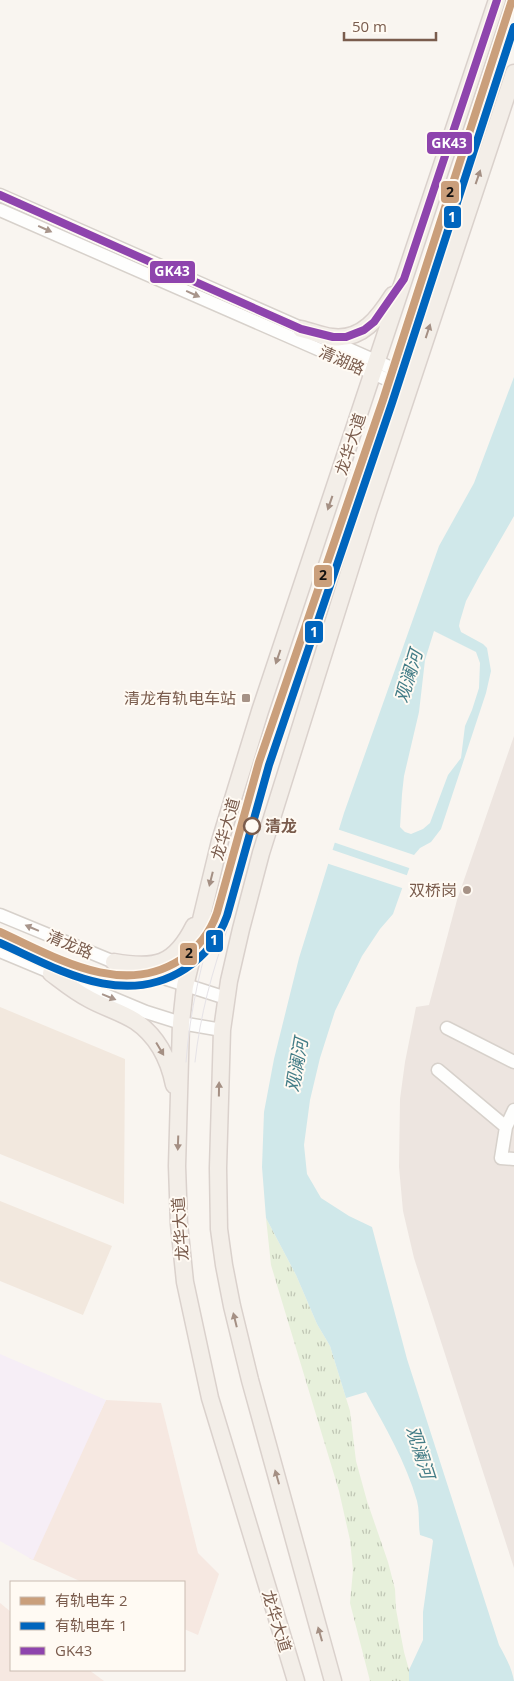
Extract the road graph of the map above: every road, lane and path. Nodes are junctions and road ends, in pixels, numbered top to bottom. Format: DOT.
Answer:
graph roads {
  1 [pos="498,0"];
  2 [pos="514,73"];
  3 [pos="0,195"];
  4 [pos="0,210"];
  5 [pos="404,279"];
  6 [pos="301,328"];
  7 [pos="375,368"];
  8 [pos="411,383"];
  9 [pos="205,904"];
  10 [pos="0,915"];
  11 [pos="0,951"];
  12 [pos="114,962"];
  13 [pos="50,973"];
  14 [pos="185,986"];
  15 [pos="226,998"];
  16 [pos="181,1023"];
  17 [pos="446,1028"];
  18 [pos="222,1030"];
  19 [pos="514,1062"];
  20 [pos="438,1070"];
  21 [pos="179,1108"];
  22 [pos="514,1110"];
  23 [pos="506,1127"];
  24 [pos="514,1159"];
  25 [pos="296,1681"];
  26 [pos="333,1681"];
  1 -- 5 [label="main road, 龙华大道"];
  8 -- 2 [label="main road, one-way"];
  3 -- 6 [label="street, 清湖路"];
  4 -- 7 [label="street, 清湖路, one-way"];
  5 -- 6 [label="main road"];
  5 -- 7 [label="main road, 龙华大道"];
  6 -- 7 [label="street, 清湖路"];
  7 -- 8 [label="street, 清湖路"];
  7 -- 9 [label="main road, 龙华大道, one-way"];
  8 -- 15 [label="main road"];
  9 -- 12 [label="main road"];
  9 -- 14 [label="main road, 龙华大道"];
  12 -- 10 [label="street, 清龙路, one-way"];
  11 -- 13 [label="street"];
  12 -- 14 [label="street, 清龙路"];
  13 -- 16 [label="street, one-way"];
  13 -- 21 [label="main road, one-way"];
  14 -- 15 [label="street, 清龙路"];
  14 -- 16 [label="main road, 龙华大道"];
  15 -- 18 [label="main road"];
  16 -- 18 [label="street"];
  16 -- 21 [label="main road, 龙华大道"];
  17 -- 19 [label="street"];
  26 -- 18 [label="main road, one-way"];
  20 -- 23 [label="street"];
  21 -- 25 [label="main road, 龙华大道, one-way"];
  22 -- 23 [label="street"];
  23 -- 24 [label="street"];
}
